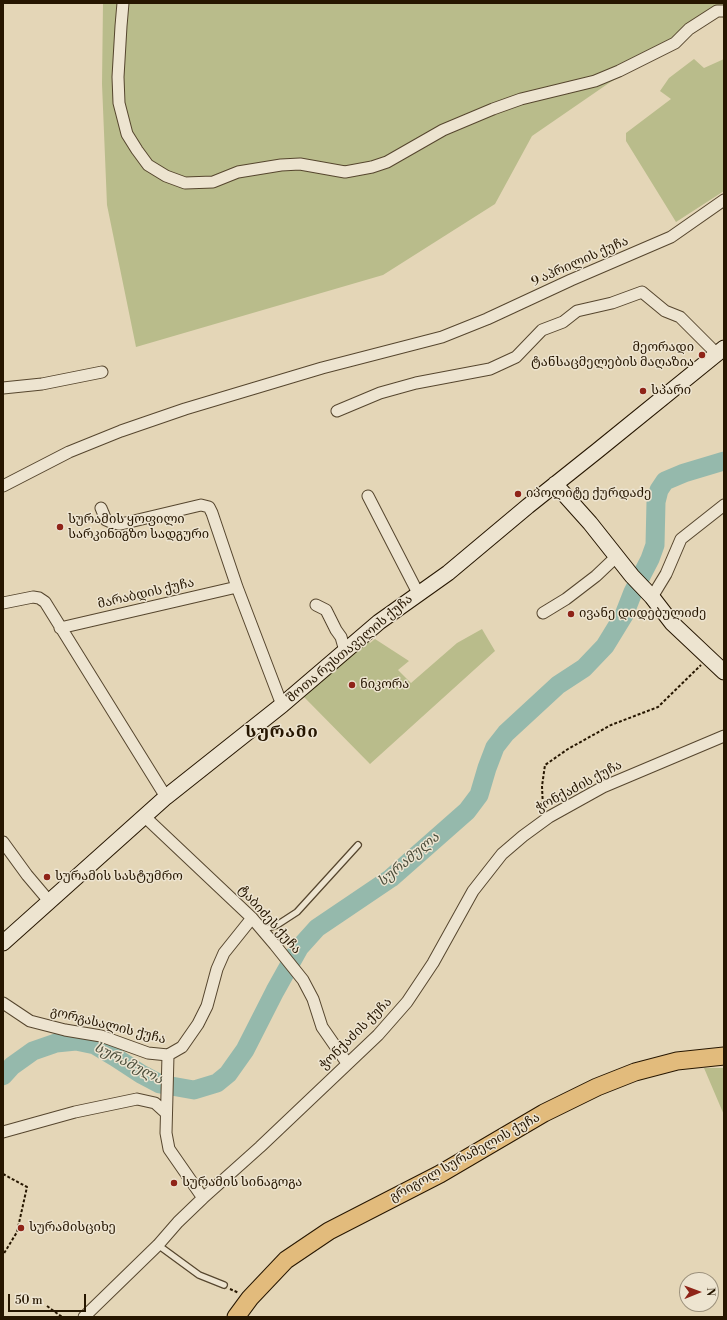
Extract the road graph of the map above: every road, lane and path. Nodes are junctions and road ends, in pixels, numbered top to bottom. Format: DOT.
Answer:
graph roads {
  1 [pos="123,3"];
  2 [pos="724,11"];
  3 [pos="724,200"];
  4 [pos="720,351"];
  5 [pos="102,372"];
  6 [pos="3,388"];
  7 [pos="337,411"];
  8 [pos="555,484"];
  9 [pos="3,486"];
  10 [pos="368,496"];
  11 [pos="724,505"];
  12 [pos="101,508"];
  13 [pos="616,557"];
  14 [pos="237,588"];
  15 [pos="418,593"];
  16 [pos="650,596"];
  17 [pos="3,603"];
  18 [pos="316,605"];
  19 [pos="543,613"];
  20 [pos="60,628"];
  21 [pos="345,651"];
  22 [pos="709,658"];
  23 [pos="724,672"];
  24 [pos="282,705"];
  25 [pos="724,736"];
  26 [pos="166,797"];
  27 [pos="144,816"];
  28 [pos="548,817"];
  29 [pos="3,842"];
  30 [pos="358,845"];
  31 [pos="49,901"];
  32 [pos="252,918"];
  33 [pos="262,930"];
  34 [pos="3,944"];
  35 [pos="3,1003"];
  36 [pos="168,1055"];
  37 [pos="724,1056"];
  38 [pos="347,1063"];
  39 [pos="166,1108"];
  40 [pos="3,1132"];
  41 [pos="3,1174"];
  42 [pos="203,1198"];
  43 [pos="158,1245"];
  44 [pos="3,1255"];
  45 [pos="224,1285"];
  46 [pos="47,1306"];
  47 [pos="62,1317"];
  48 [pos="84,1317"];
  49 [pos="236,1317"];
  1 -- 2 [label="street"];
  3 -- 9 [label="street, 9 აპრილის ქუჩა"];
  4 -- 7 [label="street"];
  4 -- 8 [label="street, შოთა რუსთაველის ქუჩა"];
  5 -- 6 [label="street"];
  8 -- 13 [label="street"];
  8 -- 15 [label="street, შოთა რუსთაველის ქუჩა"];
  10 -- 15 [label="street"];
  11 -- 16 [label="street"];
  12 -- 14 [label="street"];
  13 -- 16 [label="street"];
  13 -- 19 [label="street"];
  14 -- 20 [label="street, მარაბდის ქუჩა"];
  14 -- 24 [label="street"];
  15 -- 21 [label="street, შოთა რუსთაველის ქუჩა"];
  16 -- 22 [label="street"];
  17 -- 20 [label="street"];
  18 -- 21 [label="street"];
  20 -- 26 [label="street"];
  21 -- 24 [label="street, შოთა რუსთაველის ქუჩა"];
  22 -- 23 [label="street"];
  22 -- 28 [label="path"];
  24 -- 26 [label="street, შოთა რუსთაველის ქუჩა"];
  25 -- 28 [label="street, ჭონქაძის ქუჩა"];
  26 -- 27 [label="street, შოთა რუსთაველის ქუჩა"];
  27 -- 31 [label="street, შოთა რუსთაველის ქუჩა"];
  27 -- 32 [label="street, ტაბიძეს ქუჩა"];
  28 -- 38 [label="street, ჭონქაძის ქუჩა"];
  29 -- 31 [label="street"];
  30 -- 33 [label="lane"];
  31 -- 34 [label="street, შოთა რუსთაველის ქუჩა"];
  32 -- 33 [label="street, ტაბიძეს ქუჩა"];
  32 -- 36 [label="street, გორგასალის ქუჩა"];
  33 -- 38 [label="street, ტაბიძეს ქუჩა"];
  35 -- 36 [label="street, გორგასალის ქუჩა"];
  36 -- 39 [label="street"];
  37 -- 49 [label="main road, გრიგოლ სურამელის ქუჩა"];
  38 -- 42 [label="street, ჭონქაძის ქუჩა"];
  39 -- 40 [label="street"];
  39 -- 42 [label="street"];
  41 -- 44 [label="path"];
  42 -- 43 [label="street, ჭონქაძის ქუჩა"];
  43 -- 45 [label="lane"];
  43 -- 48 [label="street, ჭონქაძის ქუჩა"];
  46 -- 47 [label="path"];
}
